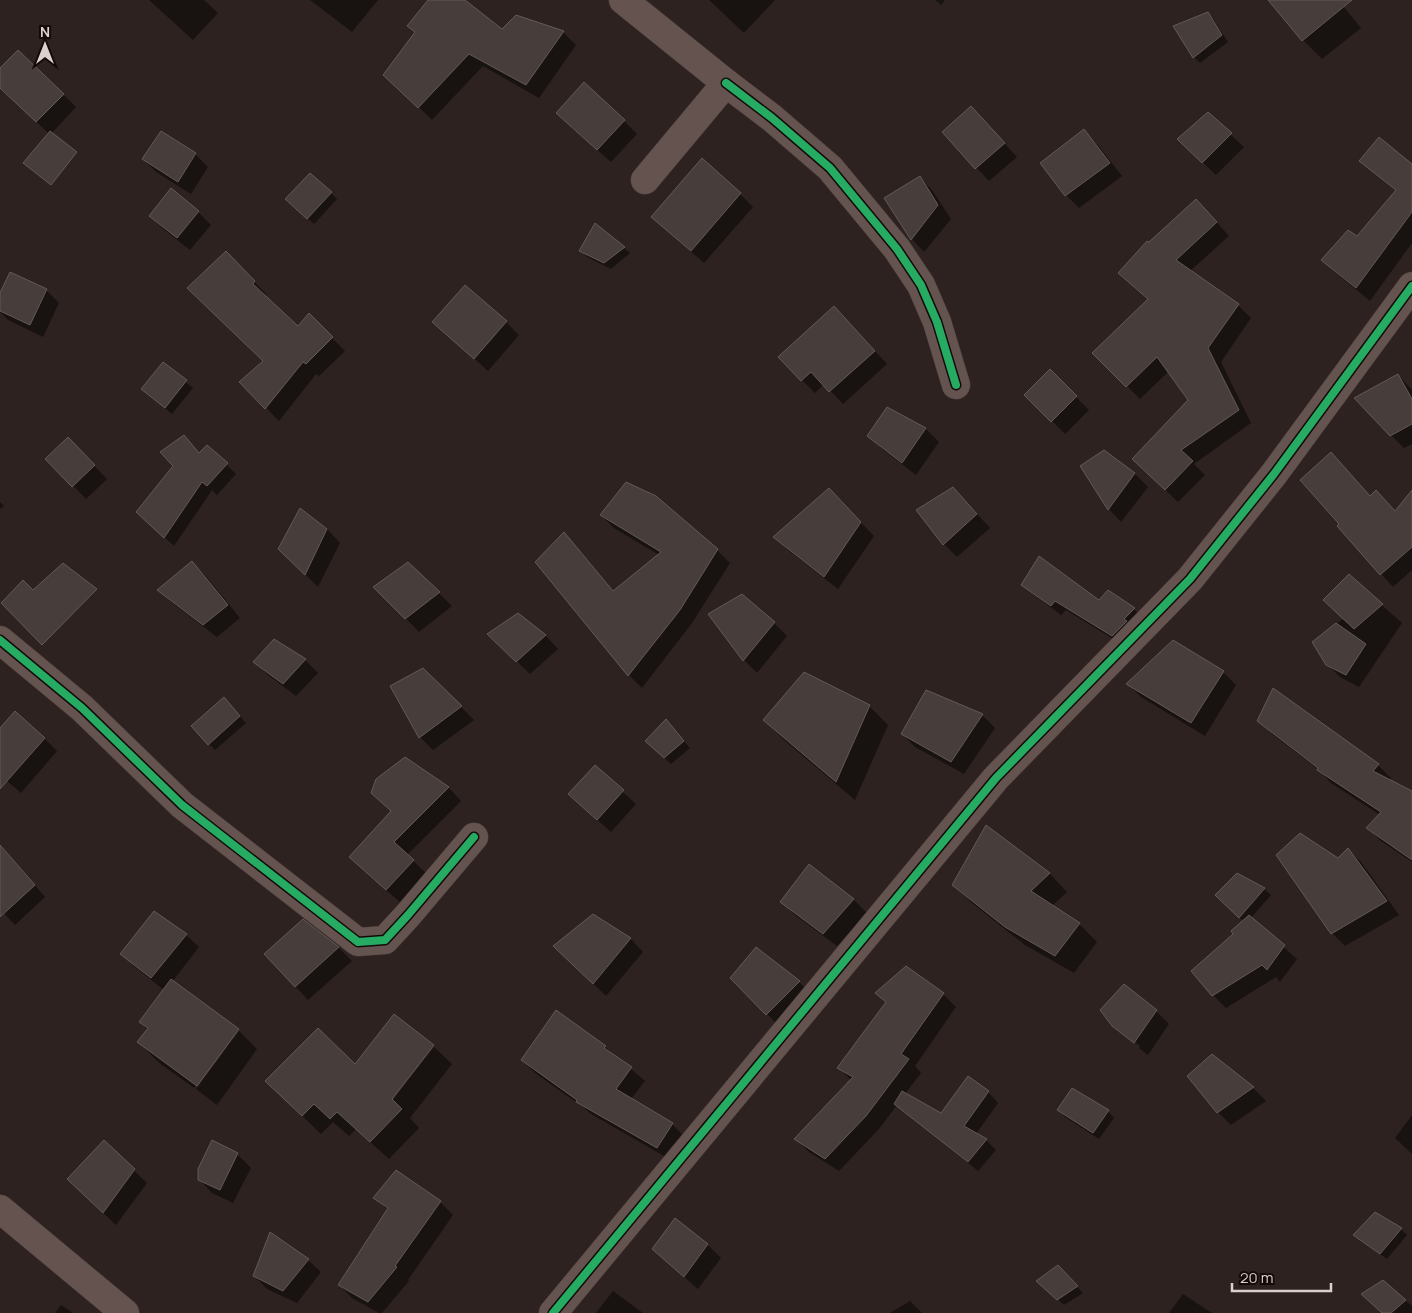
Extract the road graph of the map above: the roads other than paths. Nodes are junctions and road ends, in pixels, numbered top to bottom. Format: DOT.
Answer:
graph roads {
  1 [pos="623,0"];
  2 [pos="726,83"];
  3 [pos="645,180"];
  4 [pos="1412,286"];
  5 [pos="956,385"];
  6 [pos="0,640"];
  7 [pos="474,837"];
  8 [pos="0,1209"];
  9 [pos="125,1313"];
  10 [pos="553,1313"];
  1 -- 2 [label="street"];
  2 -- 3 [label="street"];
  2 -- 5 [label="street"];
  4 -- 10 [label="street"];
  6 -- 7 [label="street"];
  8 -- 9 [label="street"];
}
